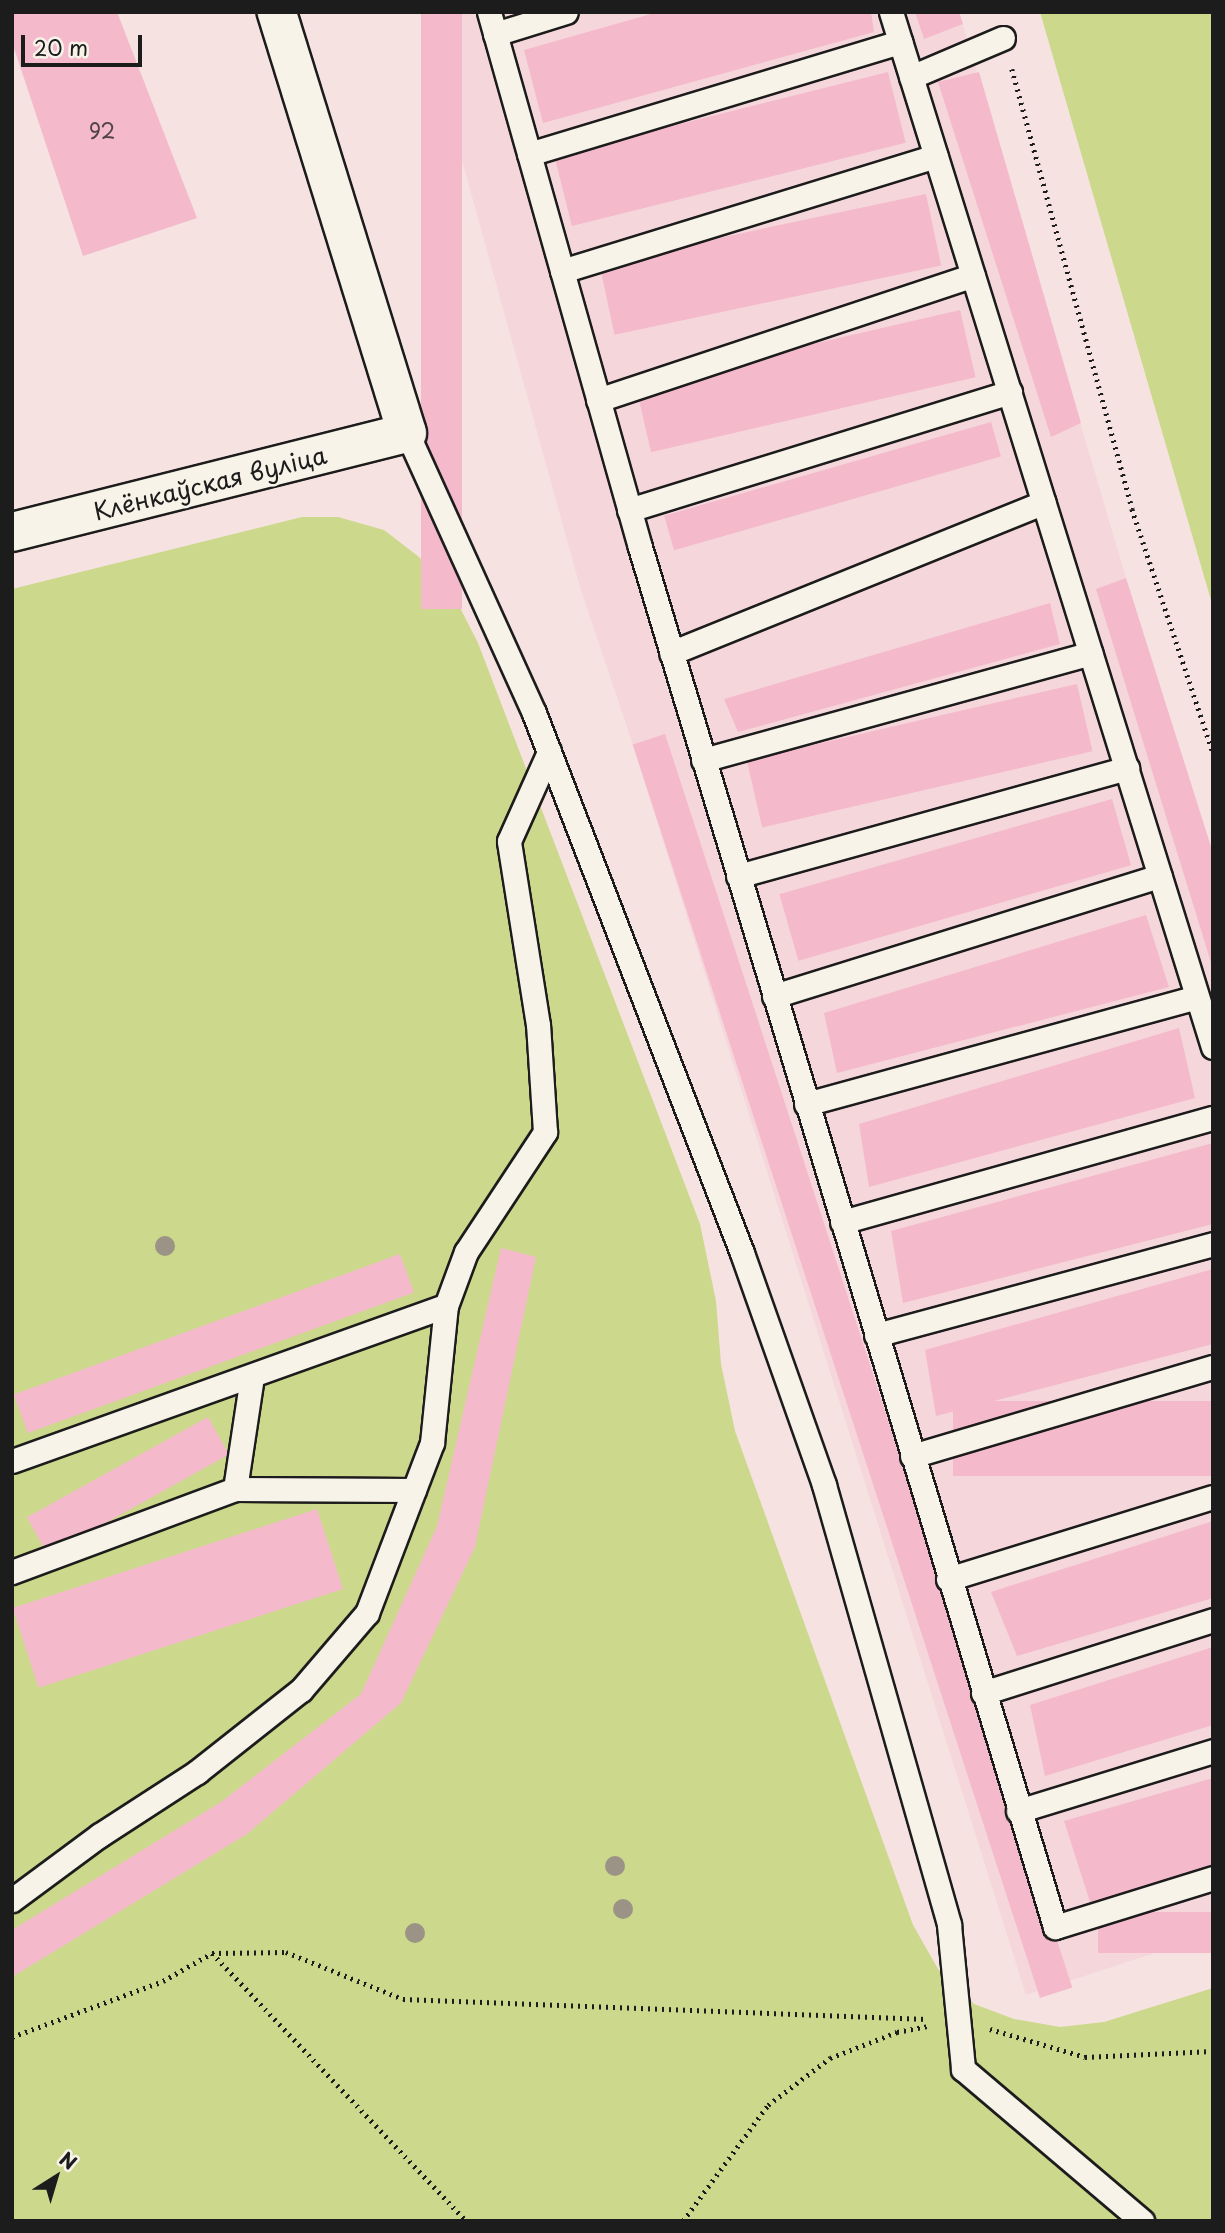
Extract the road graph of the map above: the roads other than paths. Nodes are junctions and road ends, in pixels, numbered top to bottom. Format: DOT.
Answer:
graph roads {
  1 [pos="277,12"];
  2 [pos="566,12"];
  3 [pos="891,12"];
  4 [pos="492,23"];
  5 [pos="1003,38"];
  6 [pos="900,42"];
  7 [pos="911,77"];
  8 [pos="529,154"];
  9 [pos="936,156"];
  10 [pos="562,271"];
  11 [pos="973,275"];
  12 [pos="1010,392"];
  13 [pos="598,400"];
  14 [pos="407,433"];
  15 [pos="1044,502"];
  16 [pos="629,510"];
  17 [pos="12,532"];
  18 [pos="671,653"];
  19 [pos="1091,653"];
  20 [pos="549,752"];
  21 [pos="704,760"];
  22 [pos="1127,768"];
  23 [pos="738,876"];
  24 [pos="1160,876"];
  25 [pos="774,996"];
  26 [pos="1198,997"];
  27 [pos="1213,1047"];
  28 [pos="806,1104"];
  29 [pos="1213,1118"];
  30 [pos="842,1222"];
  31 [pos="1213,1244"];
  32 [pos="446,1306"];
  33 [pos="876,1335"];
  34 [pos="1213,1367"];
  35 [pos="252,1377"];
  36 [pos="912,1456"];
  37 [pos="12,1461"];
  38 [pos="234,1489"];
  39 [pos="414,1490"];
  40 [pos="1213,1497"];
  41 [pos="12,1572"];
  42 [pos="948,1579"];
  43 [pos="1213,1620"];
  44 [pos="983,1693"];
  45 [pos="1213,1751"];
  46 [pos="1018,1811"];
  47 [pos="1213,1878"];
  48 [pos="12,1900"];
  49 [pos="1142,2221"];
  1 -- 14 [label="street"];
  2 -- 4 [label="lane"];
  3 -- 6 [label="lane"];
  4 -- 8 [label="lane"];
  5 -- 7 [label="lane"];
  6 -- 7 [label="lane"];
  6 -- 8 [label="lane"];
  7 -- 9 [label="lane"];
  8 -- 10 [label="lane"];
  9 -- 10 [label="lane"];
  9 -- 11 [label="lane"];
  10 -- 13 [label="lane"];
  11 -- 12 [label="lane"];
  11 -- 13 [label="lane"];
  12 -- 15 [label="lane"];
  12 -- 16 [label="lane"];
  13 -- 16 [label="lane"];
  14 -- 17 [label="street, Клёнкаўская вуліца"];
  14 -- 20 [label="lane"];
  15 -- 18 [label="lane"];
  15 -- 19 [label="lane"];
  16 -- 18 [label="lane"];
  18 -- 21 [label="lane"];
  19 -- 21 [label="lane"];
  19 -- 22 [label="lane"];
  20 -- 32 [label="lane"];
  20 -- 49 [label="lane"];
  21 -- 23 [label="lane"];
  22 -- 23 [label="lane"];
  22 -- 24 [label="lane"];
  23 -- 25 [label="lane"];
  24 -- 25 [label="lane"];
  24 -- 26 [label="lane"];
  25 -- 28 [label="lane"];
  26 -- 27 [label="lane"];
  26 -- 28 [label="lane"];
  28 -- 30 [label="lane"];
  29 -- 30 [label="lane"];
  30 -- 33 [label="lane"];
  31 -- 33 [label="lane"];
  32 -- 35 [label="lane"];
  32 -- 39 [label="lane"];
  33 -- 36 [label="lane"];
  34 -- 36 [label="lane"];
  35 -- 37 [label="lane"];
  35 -- 38 [label="lane"];
  36 -- 42 [label="lane"];
  38 -- 39 [label="lane"];
  38 -- 41 [label="lane"];
  39 -- 48 [label="lane"];
  40 -- 42 [label="lane"];
  42 -- 44 [label="lane"];
  43 -- 44 [label="lane"];
  44 -- 46 [label="lane"];
  45 -- 46 [label="lane"];
  46 -- 47 [label="lane"];
}
